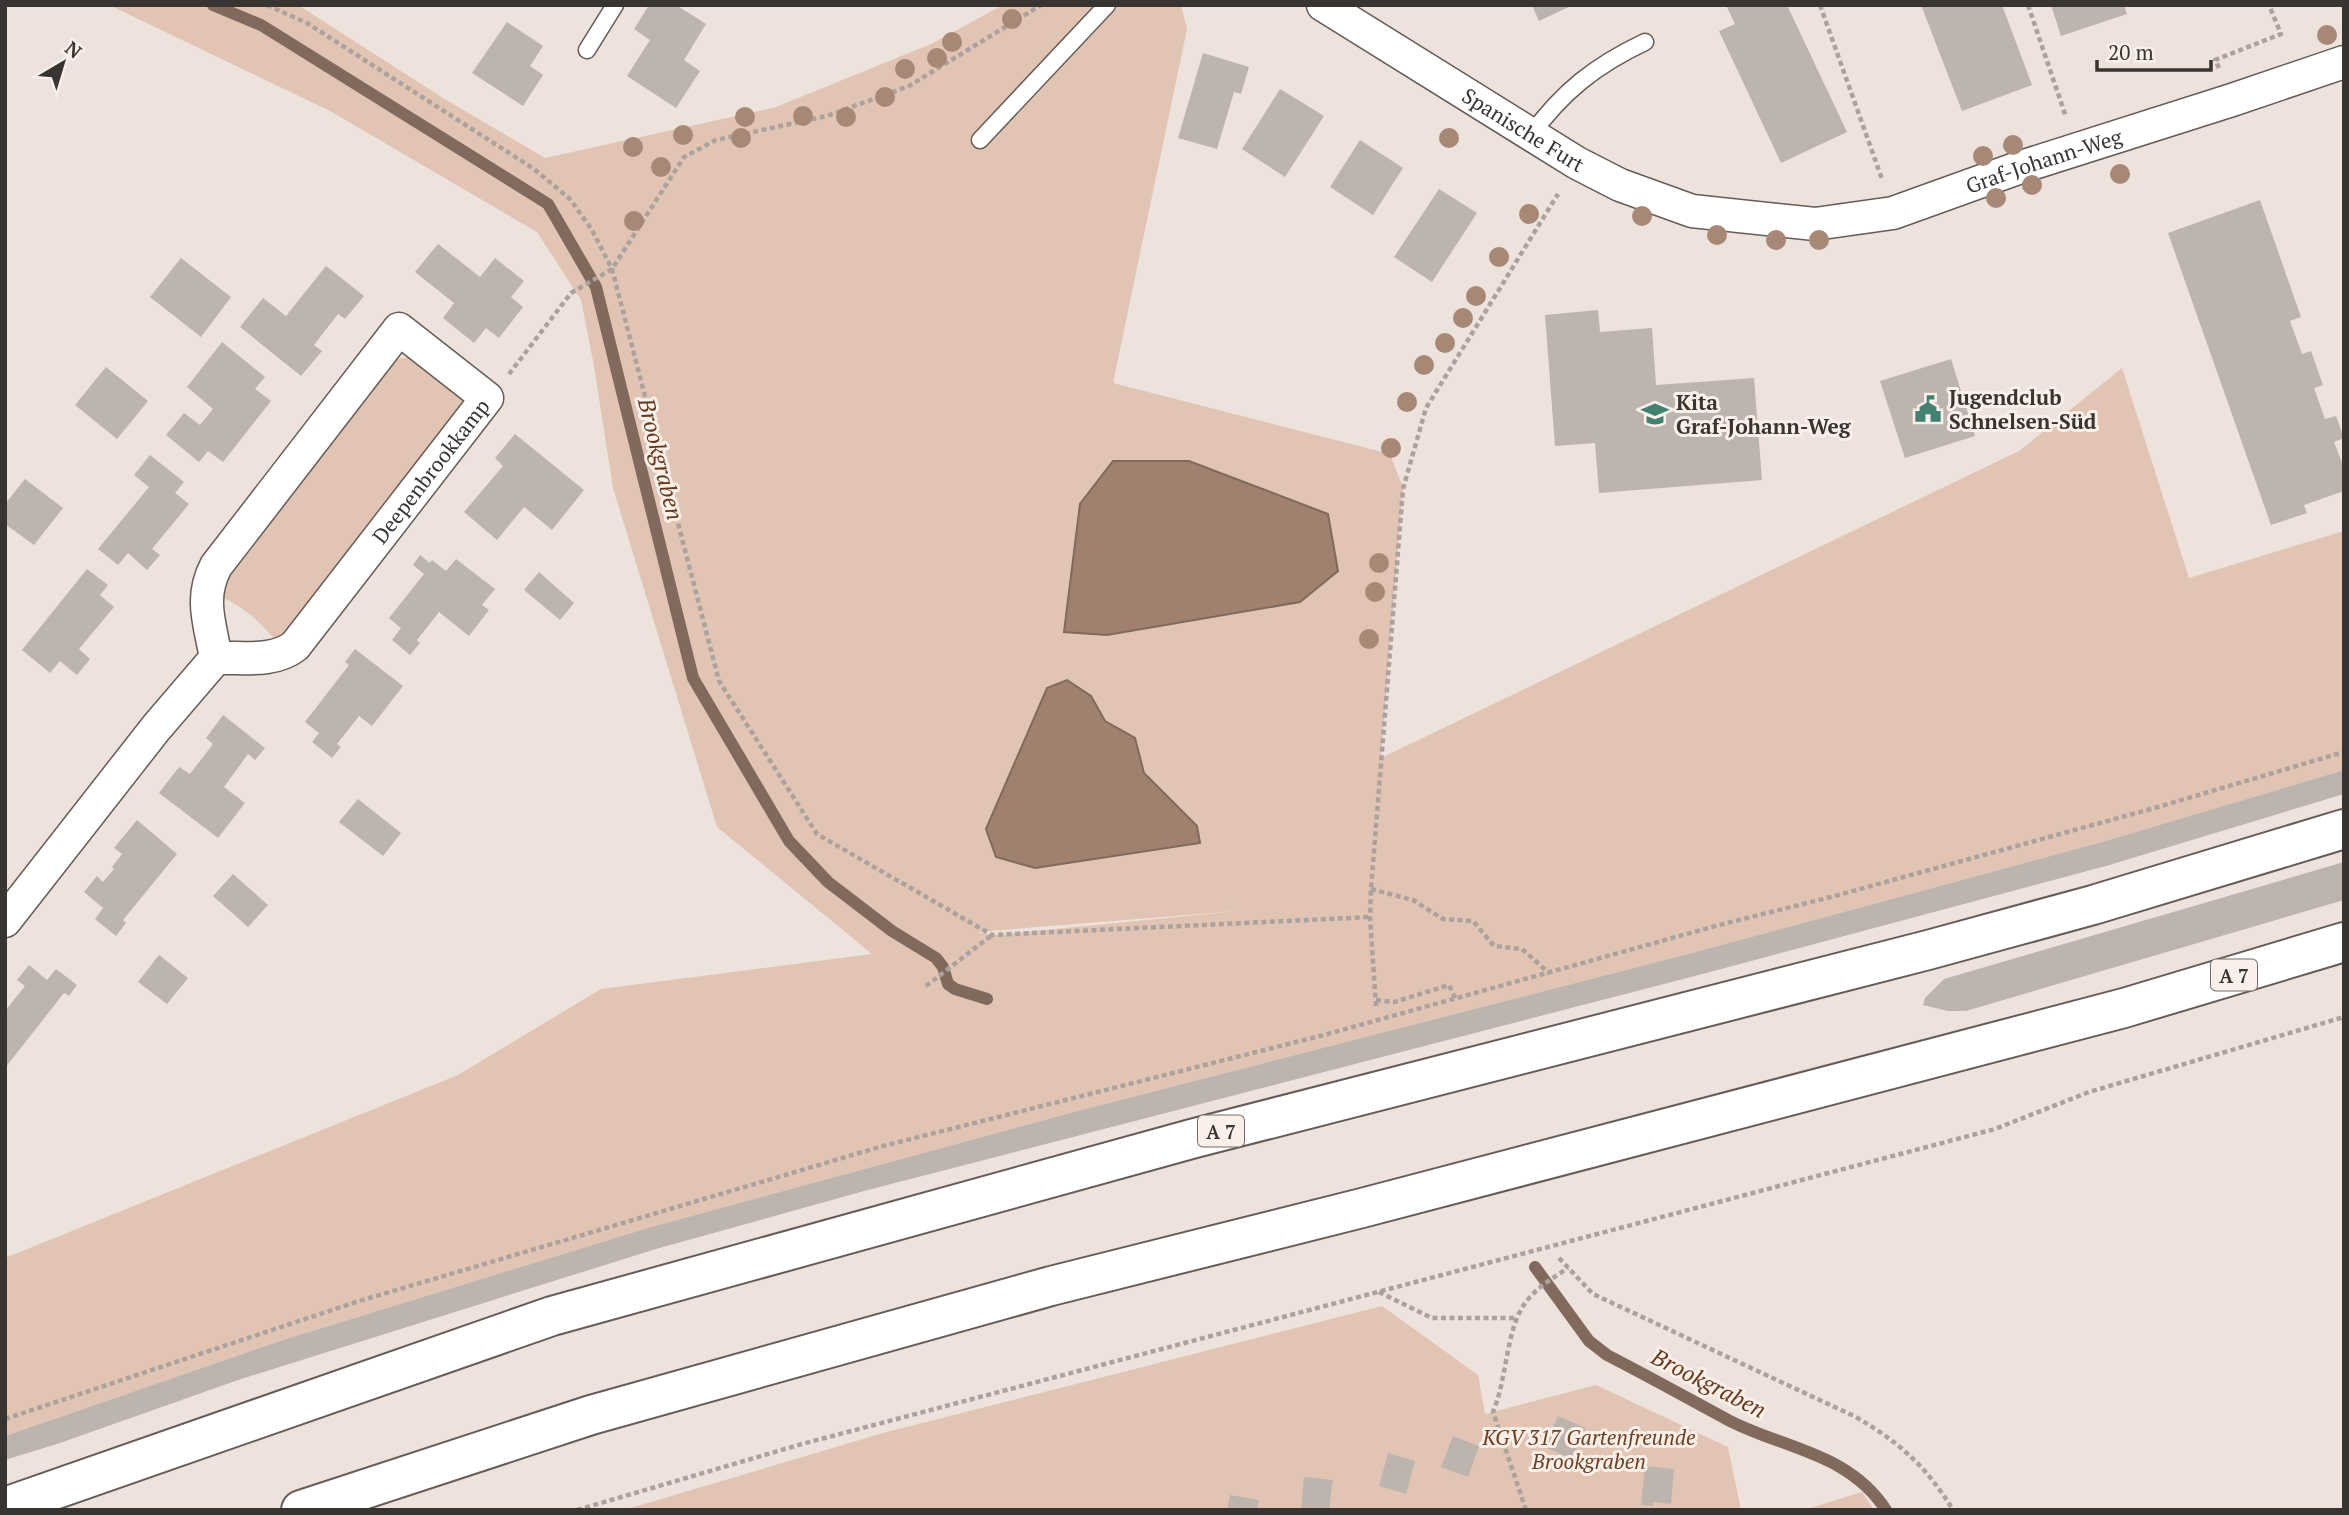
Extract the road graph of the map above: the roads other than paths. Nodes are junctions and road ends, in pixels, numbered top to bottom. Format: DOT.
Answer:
graph roads {
  1 [pos="615,5"];
  2 [pos="1107,5"];
  3 [pos="1323,5"];
  4 [pos="1645,42"];
  5 [pos="587,50"];
  6 [pos="2344,62"];
  7 [pos="1531,135"];
  8 [pos="980,140"];
  9 [pos="1739,216"];
  10 [pos="216,658"];
  11 [pos="2344,829"];
  12 [pos="5,921"];
  13 [pos="2344,942"];
  14 [pos="5,1507"];
  15 [pos="301,1510"];
  1 -- 5 [label="lane"];
  2 -- 8 [label="lane"];
  3 -- 7 [label="street, Spanische Furt"];
  4 -- 7 [label="lane"];
  6 -- 9 [label="street, Graf-Johann-Weg"];
  7 -- 9 [label="street, Spanische Furt"];
  10 -- 10 [label="street, Deepenbrookkamp"];
  10 -- 12 [label="street"];
  11 -- 14 [label="highway, A 7"];
  13 -- 15 [label="highway, A 7"];
}
